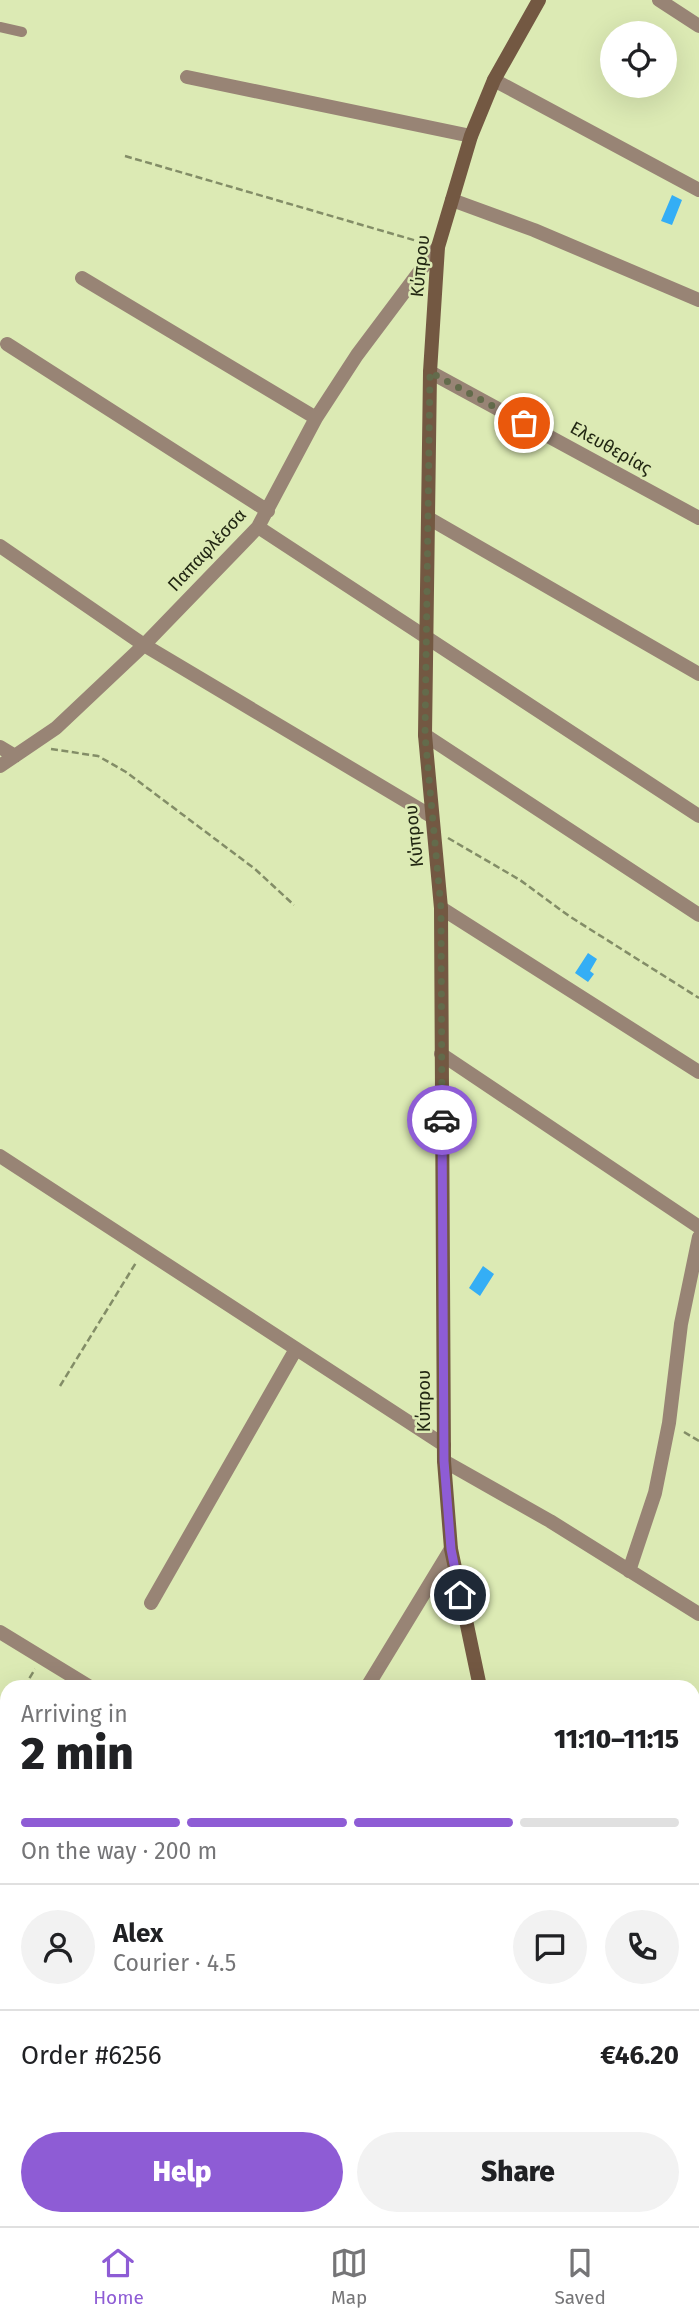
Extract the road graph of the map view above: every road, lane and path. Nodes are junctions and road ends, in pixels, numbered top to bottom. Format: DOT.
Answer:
graph roads {
  1 [pos="540,0"];
  2 [pos="659,0"];
  3 [pos="699,26"];
  4 [pos="0,27"];
  5 [pos="22,32"];
  6 [pos="187,78"];
  7 [pos="495,80"];
  8 [pos="471,136"];
  9 [pos="125,156"];
  10 [pos="699,190"];
  11 [pos="452,200"];
  12 [pos="438,247"];
  13 [pos="82,278"];
  14 [pos="699,300"];
  15 [pos="7,344"];
  16 [pos="430,372"];
  17 [pos="316,418"];
  18 [pos="268,511"];
  19 [pos="699,518"];
  20 [pos="430,519"];
  21 [pos="258,527"];
  22 [pos="0,546"];
  23 [pos="427,637"];
  24 [pos="144,645"];
  25 [pos="699,674"];
  26 [pos="425,735"];
  27 [pos="31,746"];
  28 [pos="0,747"];
  29 [pos="15,756"];
  30 [pos="0,766"];
  31 [pos="699,816"];
  32 [pos="433,824"];
  33 [pos="294,905"];
  34 [pos="441,908"];
  35 [pos="699,915"];
  36 [pos="699,998"];
  37 [pos="441,1054"];
  38 [pos="699,1072"];
  39 [pos="0,1156"];
  40 [pos="699,1227"];
  41 [pos="699,1237"];
  42 [pos="143,1251"];
  43 [pos="296,1349"];
  44 [pos="60,1386"];
  45 [pos="444,1445"];
  46 [pos="444,1461"];
  47 [pos="451,1549"];
  48 [pos="629,1571"];
  49 [pos="151,1603"];
  50 [pos="699,1614"];
  51 [pos="0,1632"];
  52 [pos="41,1657"];
  53 [pos="28,1680"];
  54 [pos="79,1680"];
  55 [pos="371,1680"];
  56 [pos="479,1680"];
  1 -- 7 [label="street, Κύπρου"];
  2 -- 3 [label="street"];
  4 -- 5 [label="lane"];
  6 -- 8 [label="street"];
  7 -- 8 [label="street, Κύπρου"];
  7 -- 10 [label="street"];
  8 -- 11 [label="street, Κύπρου"];
  9 -- 12 [label="path"];
  11 -- 12 [label="street, Κύπρου"];
  11 -- 14 [label="street"];
  12 -- 16 [label="street, Κύπρου"];
  12 -- 17 [label="street, Παπαφλέσσα"];
  13 -- 17 [label="street"];
  15 -- 18 [label="street"];
  16 -- 19 [label="street, Ελευθερίας"];
  16 -- 20 [label="street, Κύπρου"];
  17 -- 18 [label="street, Παπαφλέσσα"];
  18 -- 21 [label="street, Παπαφλέσσα"];
  20 -- 23 [label="street, Κύπρου"];
  20 -- 25 [label="street"];
  21 -- 23 [label="street"];
  21 -- 24 [label="street, Παπαφλέσσα"];
  22 -- 24 [label="street"];
  23 -- 26 [label="street, Κύπρου"];
  23 -- 31 [label="street"];
  24 -- 27 [label="street, Παπαφλέσσα"];
  24 -- 32 [label="street"];
  26 -- 32 [label="street, Κύπρου"];
  26 -- 35 [label="street"];
  27 -- 29 [label="street, Παπαφλέσσα"];
  27 -- 33 [label="path"];
  28 -- 29 [label="street"];
  29 -- 30 [label="street, Παπαφλέσσα"];
  32 -- 34 [label="street, Κύπρου"];
  32 -- 36 [label="path"];
  34 -- 37 [label="street, Κύπρου"];
  34 -- 38 [label="street"];
  37 -- 40 [label="street"];
  37 -- 45 [label="street, Κύπρου"];
  39 -- 42 [label="street"];
  41 -- 48 [label="street"];
  42 -- 43 [label="street"];
  42 -- 44 [label="path"];
  43 -- 45 [label="street"];
  43 -- 49 [label="street"];
  45 -- 46 [label="street, Κύπρου"];
  46 -- 47 [label="street, Κύπρου"];
  46 -- 48 [label="street"];
  47 -- 55 [label="street"];
  47 -- 56 [label="street, Κύπρου"];
  48 -- 50 [label="street"];
  51 -- 52 [label="street"];
  52 -- 53 [label="path"];
  52 -- 54 [label="street"];
}
